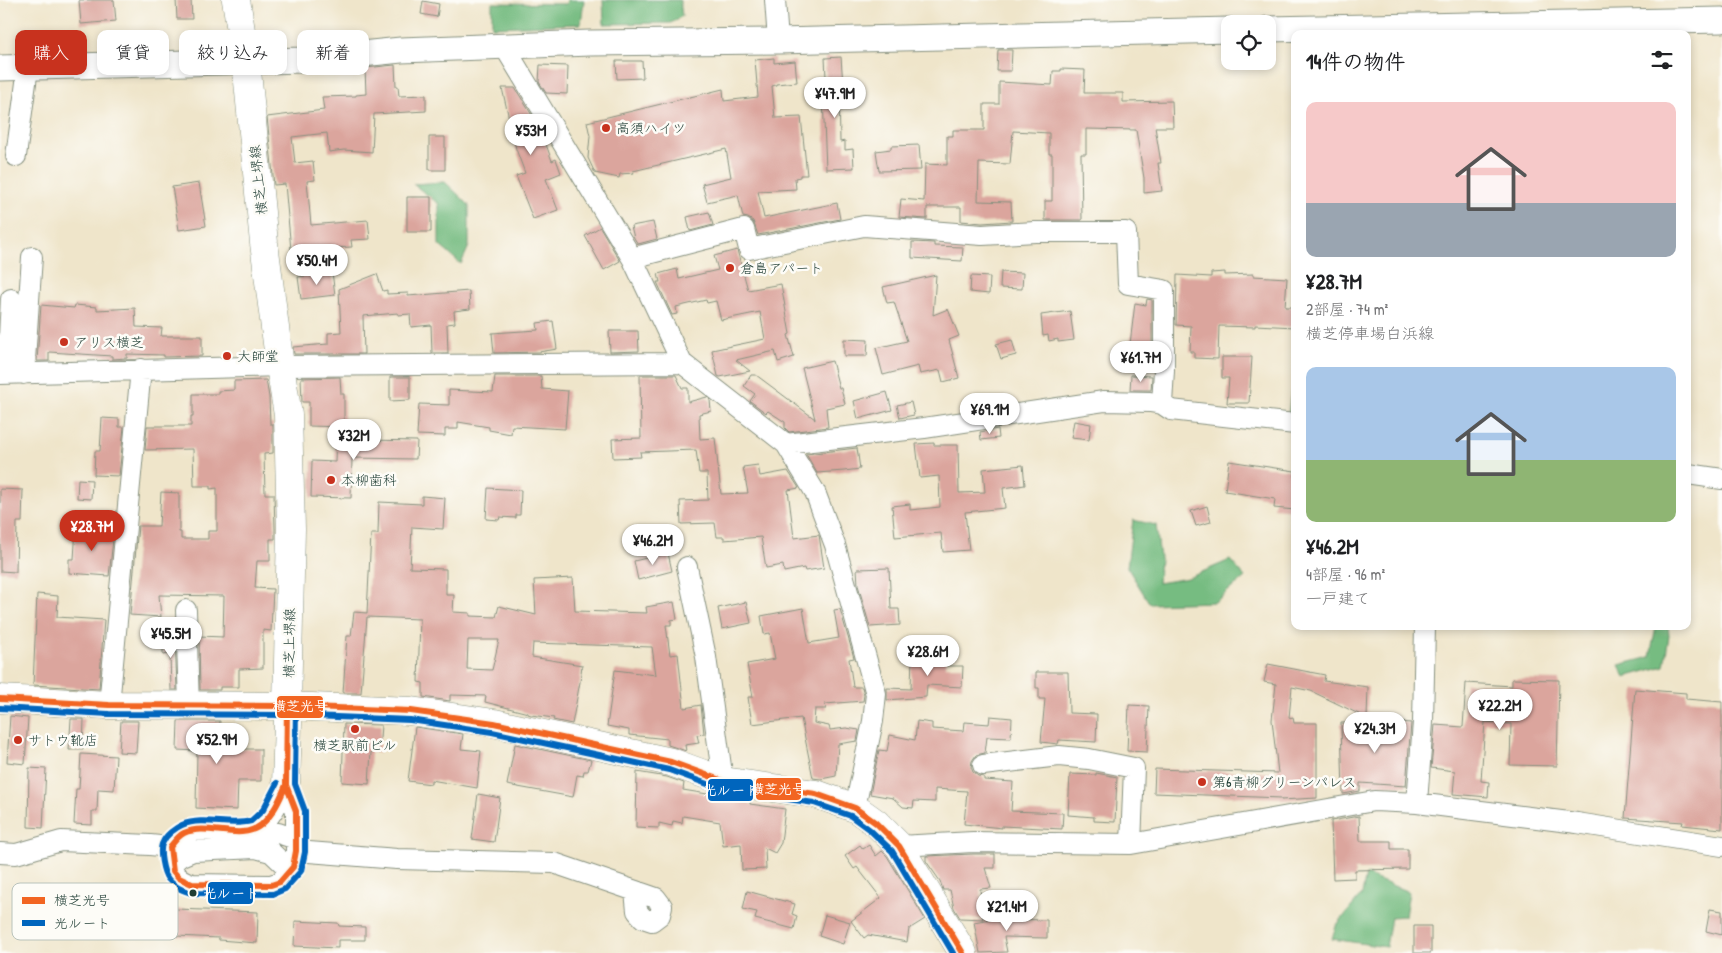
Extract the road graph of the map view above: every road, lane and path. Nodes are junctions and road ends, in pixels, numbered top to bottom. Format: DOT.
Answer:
graph roads {
  1 [pos="236,0"];
  2 [pos="775,0"];
  3 [pos="1722,20"];
  4 [pos="1276,29"];
  5 [pos="241,30"];
  6 [pos="1221,30"];
  7 [pos="778,41"];
  8 [pos="504,46"];
  9 [pos="287,60"];
  10 [pos="179,63"];
  11 [pos="87,66"];
  12 [pos="0,68"];
  13 [pos="15,68"];
  14 [pos="27,75"];
  15 [pos="247,75"];
  16 [pos="16,156"];
  17 [pos="32,257"];
  18 [pos="632,258"];
  19 [pos="12,299"];
  20 [pos="682,363"];
  21 [pos="280,366"];
  22 [pos="141,369"];
  23 [pos="10,374"];
  24 [pos="1162,404"];
  25 [pos="1291,424"];
  26 [pos="786,444"];
  27 [pos="1691,474"];
  28 [pos="1722,479"];
  29 [pos="687,567"];
  30 [pos="186,610"];
  31 [pos="1425,630"];
  32 [pos="0,700"];
  33 [pos="108,705"];
  34 [pos="189,706"];
  35 [pos="287,706"];
  36 [pos="983,765"];
  37 [pos="723,781"];
  38 [pos="286,785"];
  39 [pos="1416,803"];
  40 [pos="855,808"];
  41 [pos="244,831"];
  42 [pos="1130,844"];
  43 [pos="296,845"];
  44 [pos="899,846"];
  45 [pos="1722,846"];
  46 [pos="0,853"];
  47 [pos="171,856"];
  48 [pos="290,870"];
  49 [pos="635,891"];
  50 [pos="963,953"];
  1 -- 5 [label="main road, 横芝上堺線"];
  2 -- 7 [label="street"];
  3 -- 4 [label="street"];
  6 -- 7 [label="street"];
  7 -- 8 [label="street"];
  8 -- 9 [label="street"];
  8 -- 18 [label="street"];
  10 -- 11 [label="street"];
  12 -- 13 [label="street"];
  14 -- 16 [label="street"];
  15 -- 21 [label="main road, 横芝上堺線"];
  17 -- 23 [label="street"];
  18 -- 20 [label="street"];
  18 -- 24 [label="street"];
  19 -- 23 [label="street"];
  20 -- 21 [label="street"];
  20 -- 26 [label="street"];
  21 -- 22 [label="street"];
  21 -- 35 [label="main road, 横芝上堺線"];
  22 -- 23 [label="street"];
  22 -- 33 [label="street"];
  24 -- 25 [label="street"];
  24 -- 26 [label="street"];
  26 -- 40 [label="street"];
  27 -- 28 [label="street"];
  29 -- 37 [label="street"];
  30 -- 34 [label="street"];
  31 -- 39 [label="street"];
  32 -- 33 [label="main road"];
  33 -- 34 [label="main road"];
  34 -- 35 [label="main road"];
  35 -- 37 [label="main road"];
  35 -- 38 [label="main road, 横芝上堺線"];
  36 -- 42 [label="street"];
  37 -- 40 [label="main road"];
  38 -- 41 [label="street"];
  38 -- 43 [label="street"];
  39 -- 42 [label="street"];
  39 -- 45 [label="street"];
  40 -- 44 [label="main road"];
  41 -- 43 [label="street"];
  41 -- 47 [label="street"];
  42 -- 44 [label="street"];
  43 -- 48 [label="street"];
  43 -- 49 [label="street"];
  44 -- 50 [label="main road"];
  46 -- 47 [label="street"];
  47 -- 48 [label="street"];
  47 -- 48 [label="street"];
}
